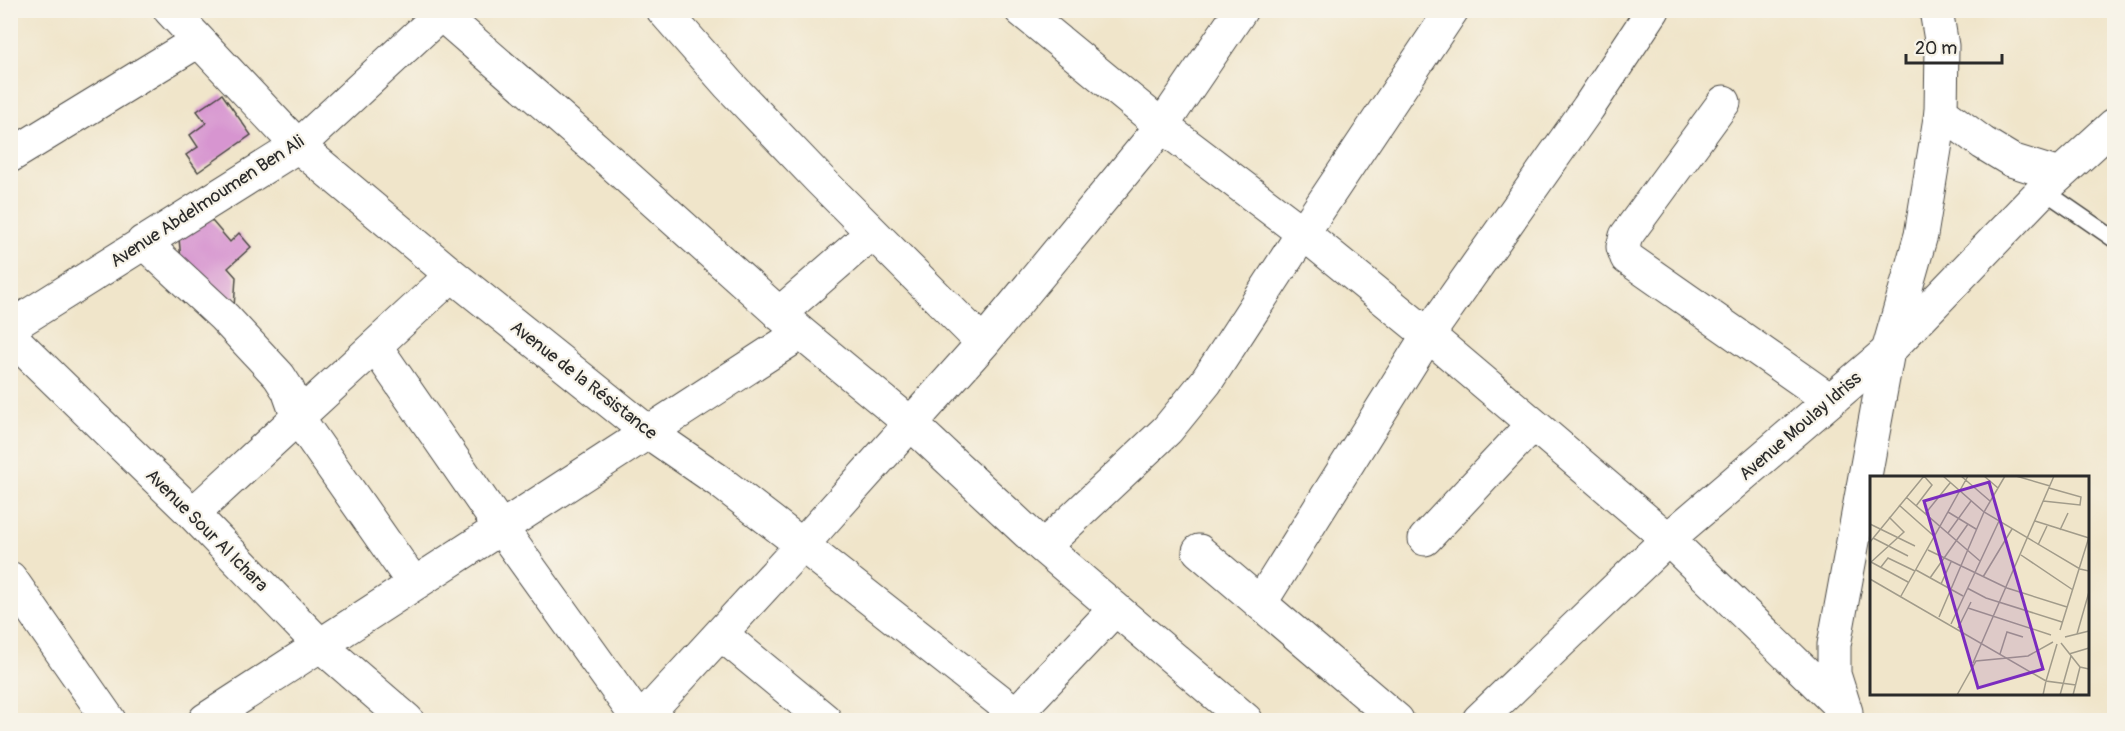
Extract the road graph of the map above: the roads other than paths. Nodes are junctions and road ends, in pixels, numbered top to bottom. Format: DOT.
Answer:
graph roads {
  1 [pos="170,10"];
  2 [pos="663,10"];
  3 [pos="1021,10"];
  4 [pos="1241,10"];
  5 [pos="1452,10"];
  6 [pos="1653,10"];
  7 [pos="1936,10"];
  8 [pos="443,12"];
  9 [pos="198,41"];
  10 [pos="1724,102"];
  11 [pos="1941,112"];
  12 [pos="2115,125"];
  13 [pos="1162,126"];
  14 [pos="298,146"];
  15 [pos="10,156"];
  16 [pos="2051,183"];
  17 [pos="872,233"];
  18 [pos="1303,233"];
  19 [pos="2115,239"];
  20 [pos="143,242"];
  21 [pos="452,275"];
  22 [pos="790,324"];
  23 [pos="10,327"];
  24 [pos="1428,335"];
  25 [pos="10,336"];
  26 [pos="983,343"];
  27 [pos="375,346"];
  28 [pos="1888,351"];
  29 [pos="1830,400"];
  30 [pos="298,418"];
  31 [pos="910,423"];
  32 [pos="1533,424"];
  33 [pos="648,432"];
  34 [pos="193,514"];
  35 [pos="501,528"];
  36 [pos="1425,538"];
  37 [pos="1668,539"];
  38 [pos="802,545"];
  39 [pos="1043,547"];
  40 [pos="1199,551"];
  41 [pos="10,579"];
  42 [pos="414,584"];
  43 [pos="1261,602"];
  44 [pos="1115,609"];
  45 [pos="720,634"];
  46 [pos="320,645"];
  47 [pos="1849,716"];
  48 [pos="1017,718"];
  49 [pos="109,720"];
  50 [pos="205,720"];
  51 [pos="407,720"];
  52 [pos="640,720"];
  53 [pos="825,720"];
  54 [pos="1246,720"];
  55 [pos="1397,720"];
  56 [pos="1479,720"];
  1 -- 9 [label="street, Avenue de la Résistance"];
  2 -- 17 [label="street"];
  3 -- 13 [label="street"];
  4 -- 13 [label="street"];
  5 -- 18 [label="street"];
  6 -- 24 [label="street"];
  7 -- 11 [label="street"];
  8 -- 14 [label="street, Avenue Abdelmoumen Ben Ali"];
  8 -- 22 [label="street"];
  9 -- 14 [label="street, Avenue de la Résistance"];
  9 -- 15 [label="street"];
  10 -- 29 [label="street"];
  11 -- 16 [label="street"];
  11 -- 28 [label="street"];
  12 -- 16 [label="street, Avenue Moulay Idriss"];
  13 -- 18 [label="street"];
  13 -- 26 [label="street"];
  14 -- 20 [label="street, Avenue Abdelmoumen Ben Ali"];
  14 -- 21 [label="street, Avenue de la Résistance"];
  16 -- 19 [label="lane"];
  16 -- 28 [label="street, Avenue Moulay Idriss"];
  17 -- 22 [label="street"];
  17 -- 26 [label="street"];
  18 -- 24 [label="street"];
  18 -- 39 [label="street"];
  20 -- 23 [label="street, Avenue Abdelmoumen Ben Ali"];
  20 -- 30 [label="street"];
  21 -- 27 [label="street"];
  21 -- 33 [label="street, Avenue de la Résistance"];
  22 -- 31 [label="street"];
  22 -- 33 [label="street"];
  24 -- 32 [label="street"];
  24 -- 43 [label="street"];
  25 -- 34 [label="street, Avenue Sour Al Ichara"];
  26 -- 31 [label="street"];
  27 -- 30 [label="street"];
  27 -- 35 [label="street"];
  28 -- 29 [label="street, Avenue Moulay Idriss"];
  28 -- 47 [label="street"];
  29 -- 37 [label="street, Avenue Moulay Idriss"];
  30 -- 34 [label="street"];
  30 -- 42 [label="street"];
  31 -- 38 [label="street"];
  31 -- 39 [label="street"];
  32 -- 36 [label="street"];
  32 -- 37 [label="street"];
  33 -- 35 [label="street"];
  33 -- 38 [label="street, Avenue de la Résistance"];
  34 -- 46 [label="street, Avenue Sour Al Ichara"];
  35 -- 42 [label="street"];
  35 -- 52 [label="street"];
  37 -- 47 [label="street"];
  37 -- 56 [label="street, Avenue Moulay Idriss"];
  38 -- 45 [label="street"];
  38 -- 48 [label="street, Avenue de la Résistance"];
  39 -- 44 [label="street"];
  40 -- 43 [label="street"];
  41 -- 49 [label="street"];
  42 -- 46 [label="street"];
  43 -- 55 [label="street"];
  44 -- 48 [label="street"];
  44 -- 54 [label="street"];
  45 -- 52 [label="street"];
  45 -- 53 [label="street"];
  46 -- 50 [label="street"];
  46 -- 51 [label="street, Avenue Sour Al Ichara"];
}
